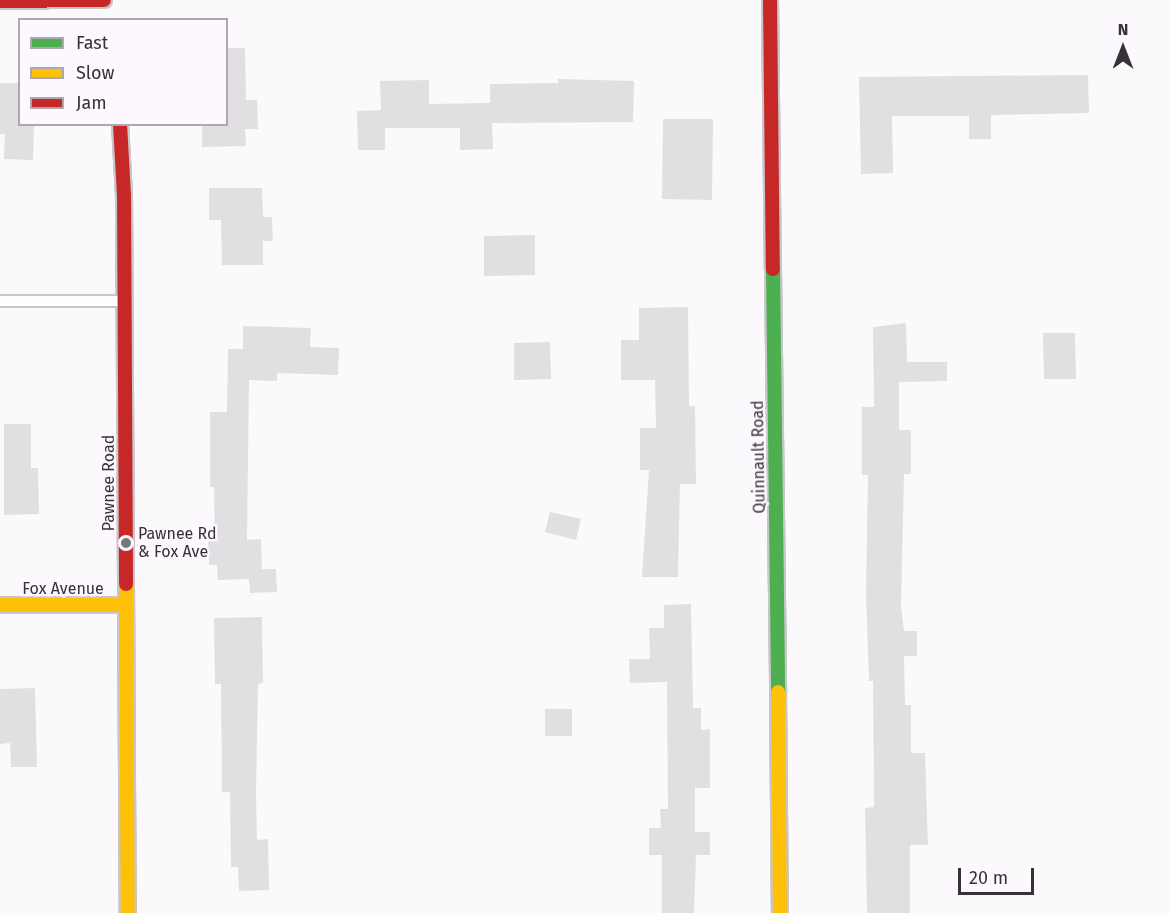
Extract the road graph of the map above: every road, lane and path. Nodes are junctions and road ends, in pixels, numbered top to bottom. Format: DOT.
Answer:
graph roads {
  1 [pos="770,0"];
  2 [pos="0,1"];
  3 [pos="110,3"];
  4 [pos="120,126"];
  5 [pos="0,301"];
  6 [pos="125,301"];
  7 [pos="0,605"];
  8 [pos="126,605"];
  9 [pos="128,913"];
  10 [pos="780,913"];
  1 -- 10 [label="street, Quinnault Road"];
  2 -- 3 [label="street"];
  4 -- 6 [label="street, Pawnee Road"];
  5 -- 6 [label="lane"];
  6 -- 8 [label="street, Pawnee Road"];
  7 -- 8 [label="street, Fox Avenue"];
  8 -- 9 [label="street, Pawnee Road"];
}
